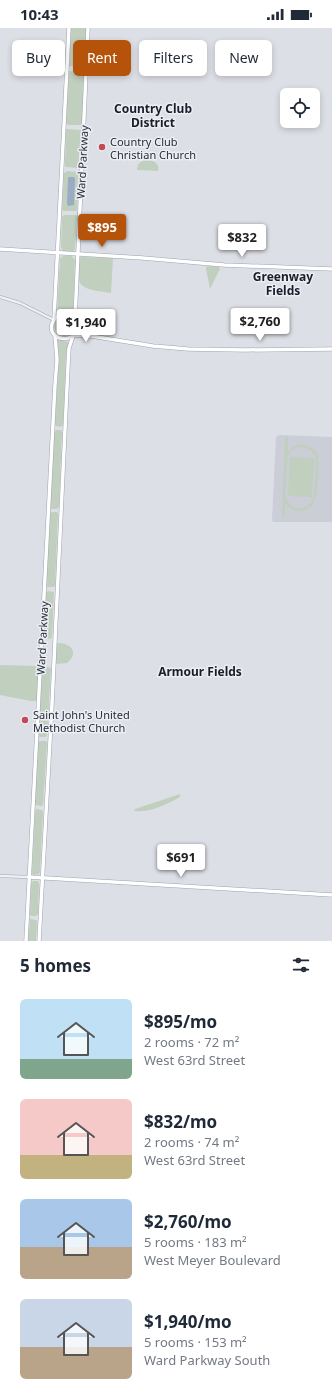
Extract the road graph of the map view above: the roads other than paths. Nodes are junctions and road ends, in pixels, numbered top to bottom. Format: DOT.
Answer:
graph roads {
  1 [pos="69,28"];
  2 [pos="88,28"];
  3 [pos="0,250"];
  4 [pos="58,253"];
  5 [pos="78,254"];
  6 [pos="332,269"];
  7 [pos="0,296"];
  8 [pos="54,319"];
  9 [pos="76,321"];
  10 [pos="55,335"];
  11 [pos="74,335"];
  12 [pos="100,337"];
  13 [pos="332,349"];
  14 [pos="0,876"];
  15 [pos="29,877"];
  16 [pos="42,878"];
  17 [pos="332,895"];
  18 [pos="26,941"];
  19 [pos="39,941"];
  1 -- 4 [label="main road, Ward Parkway"];
  2 -- 5 [label="main road, Ward Parkway"];
  3 -- 4 [label="main road"];
  4 -- 5 [label="main road"];
  4 -- 8 [label="main road, Ward Parkway"];
  5 -- 6 [label="main road"];
  5 -- 9 [label="main road, Ward Parkway"];
  7 -- 8 [label="street"];
  8 -- 9 [label="main road"];
  8 -- 10 [label="main road"];
  9 -- 11 [label="main road"];
  9 -- 12 [label="main road"];
  10 -- 11 [label="main road"];
  10 -- 15 [label="main road, Ward Parkway"];
  11 -- 12 [label="main road"];
  11 -- 16 [label="main road, Ward Parkway"];
  12 -- 13 [label="main road"];
  14 -- 15 [label="street"];
  15 -- 16 [label="main road"];
  15 -- 18 [label="main road, Ward Parkway"];
  16 -- 17 [label="main road"];
  16 -- 19 [label="main road, Ward Parkway"];
}
